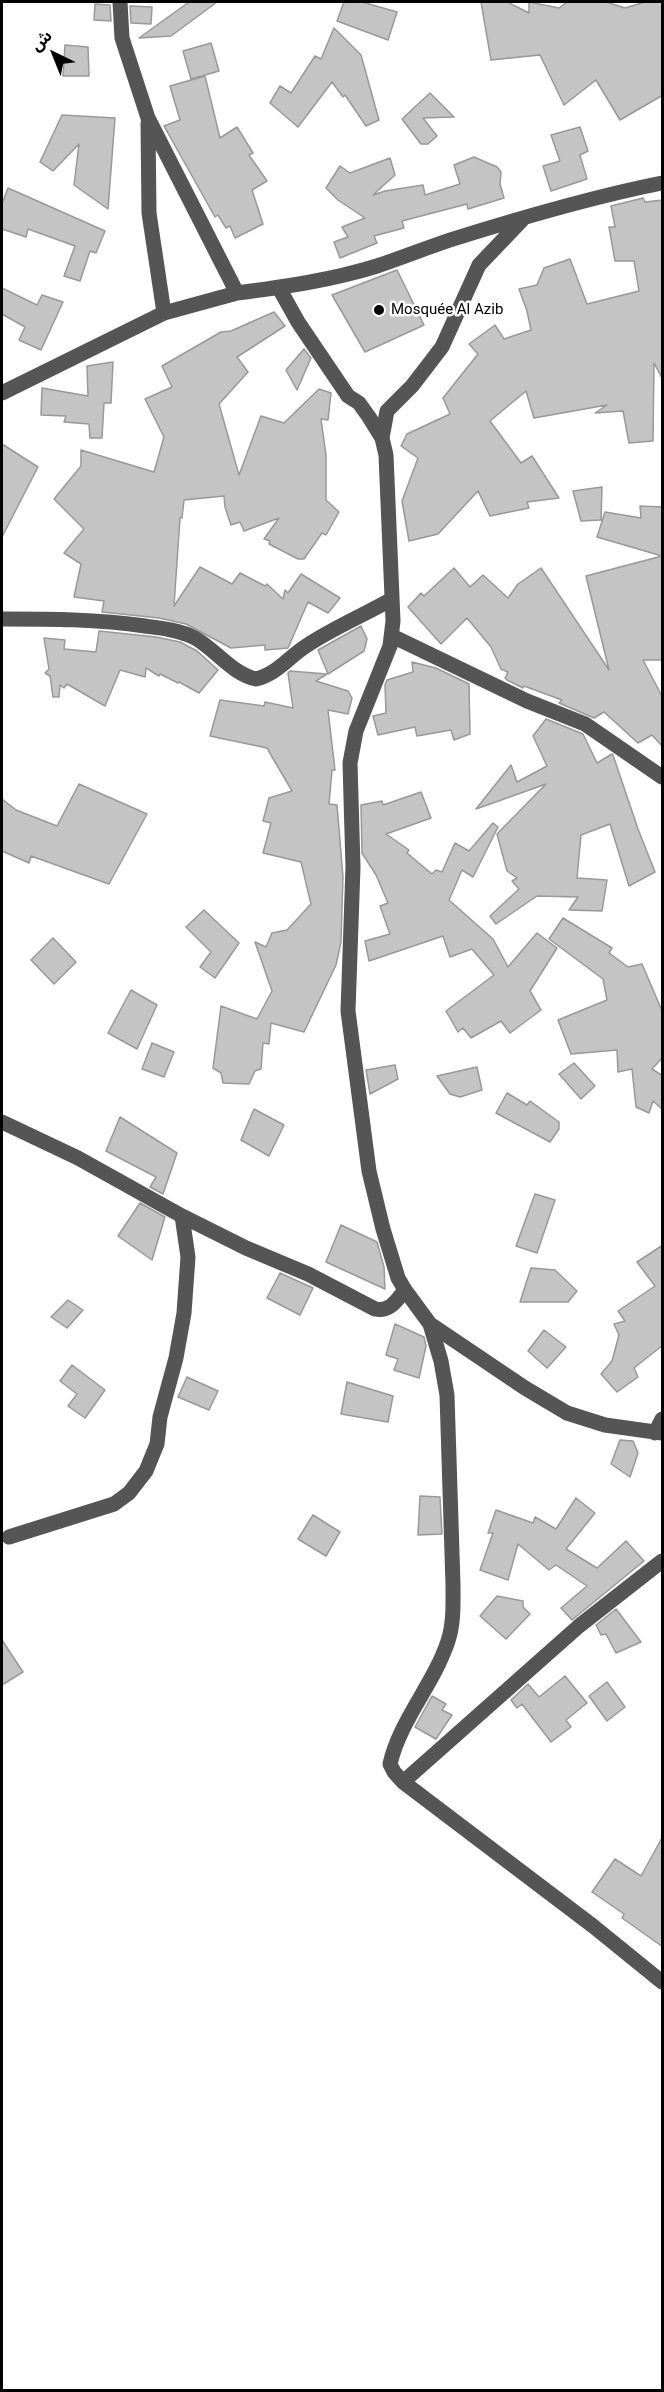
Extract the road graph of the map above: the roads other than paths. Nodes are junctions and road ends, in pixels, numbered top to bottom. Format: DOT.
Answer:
graph roads {
  1 [pos="120,2"];
  2 [pos="147,118"];
  3 [pos="663,183"];
  4 [pos="523,218"];
  5 [pos="279,288"];
  6 [pos="237,293"];
  7 [pos="164,313"];
  8 [pos="2,393"];
  9 [pos="382,438"];
  10 [pos="392,599"];
  11 [pos="2,619"];
  12 [pos="392,636"];
  13 [pos="663,777"];
  14 [pos="2,1122"];
  15 [pos="182,1216"];
  16 [pos="405,1290"];
  17 [pos="430,1324"];
  18 [pos="660,1428"];
  19 [pos="9,1537"];
  20 [pos="663,1561"];
  21 [pos="404,1782"];
  22 [pos="663,1982"];
  1 -- 2 [label="street"];
  2 -- 6 [label="street"];
  2 -- 7 [label="street"];
  3 -- 4 [label="street"];
  4 -- 5 [label="street"];
  4 -- 9 [label="street"];
  5 -- 6 [label="street"];
  5 -- 9 [label="street"];
  6 -- 7 [label="street"];
  7 -- 8 [label="street"];
  9 -- 10 [label="street"];
  10 -- 11 [label="street"];
  10 -- 12 [label="street"];
  12 -- 13 [label="street"];
  12 -- 16 [label="street"];
  14 -- 15 [label="street"];
  15 -- 16 [label="street"];
  15 -- 19 [label="street"];
  16 -- 17 [label="street"];
  17 -- 18 [label="street"];
  17 -- 21 [label="street"];
  20 -- 21 [label="street"];
  21 -- 22 [label="street"];
}
